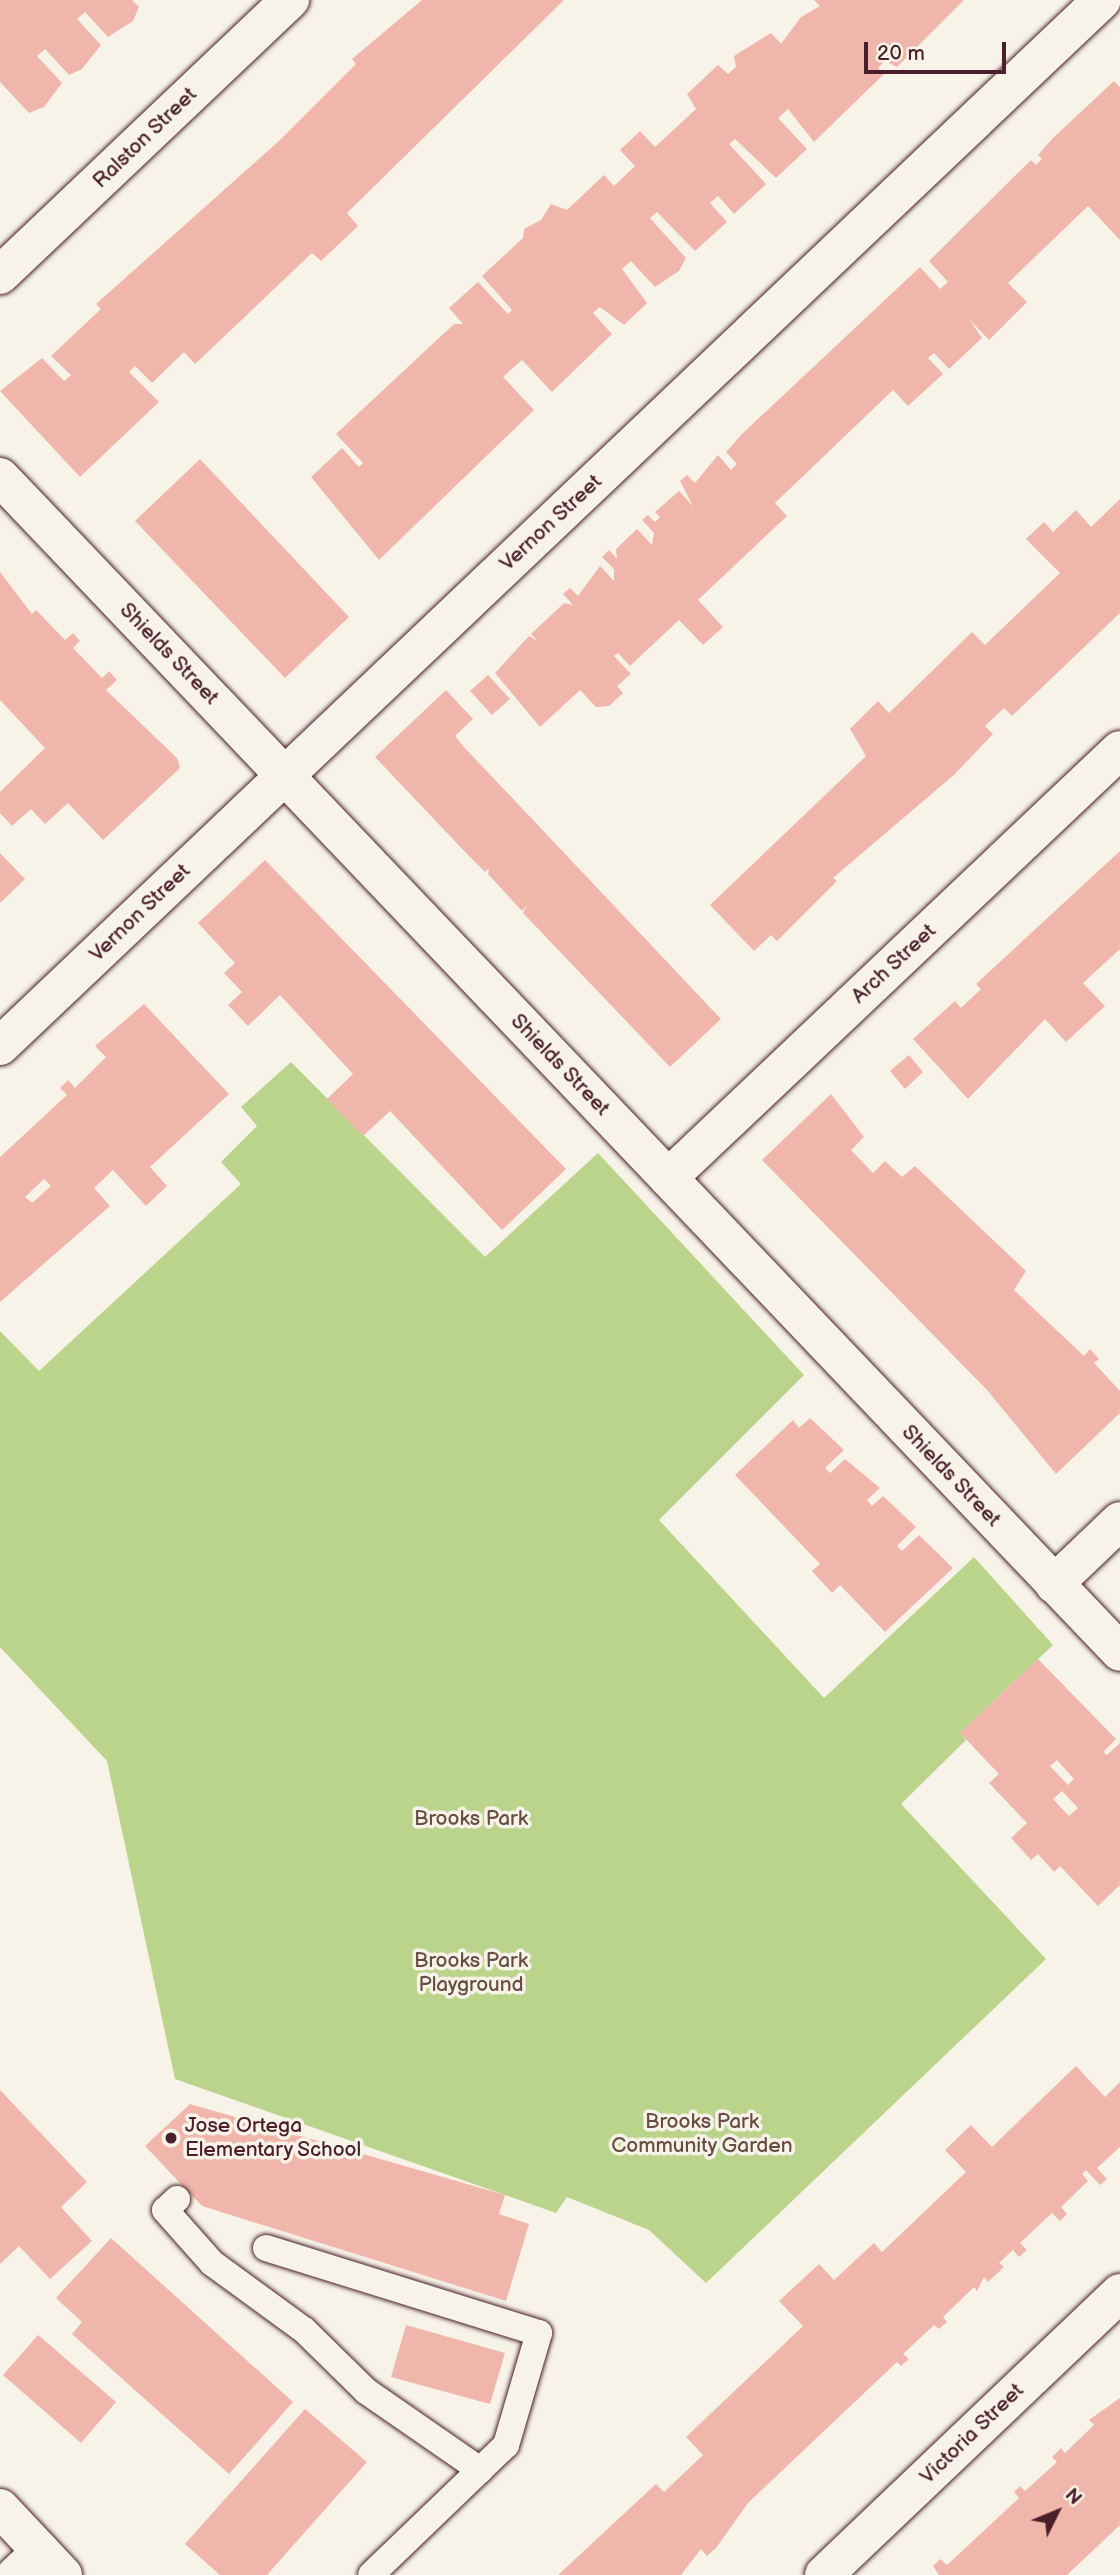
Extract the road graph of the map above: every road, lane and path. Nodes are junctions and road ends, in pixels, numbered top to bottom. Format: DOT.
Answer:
graph roads {
  1 [pos="290,0"];
  2 [pos="1102,0"];
  3 [pos="0,275"];
  4 [pos="0,477"];
  5 [pos="1120,750"];
  6 [pos="285,776"];
  7 [pos="0,1046"];
  8 [pos="668,1178"];
  9 [pos="1120,1521"];
  10 [pos="1054,1584"];
  11 [pos="1120,1652"];
  12 [pos="177,2199"];
  13 [pos="266,2248"];
  14 [pos="1120,2293"];
  15 [pos="480,2470"];
  16 [pos="0,2508"];
  17 [pos="40,2567"];
  18 [pos="371,2575"];
  19 [pos="824,2575"];
  1 -- 3 [label="street, Ralston Street"];
  2 -- 6 [label="street, Vernon Street"];
  4 -- 6 [label="street, Shields Street"];
  5 -- 8 [label="street, Arch Street"];
  6 -- 7 [label="street, Vernon Street"];
  6 -- 8 [label="street, Shields Street"];
  8 -- 10 [label="street, Shields Street"];
  9 -- 10 [label="street"];
  10 -- 11 [label="street, Shields Street"];
  12 -- 15 [label="lane"];
  13 -- 15 [label="lane"];
  14 -- 19 [label="street, Victoria Street"];
  15 -- 18 [label="lane"];
  16 -- 17 [label="street"];
}
